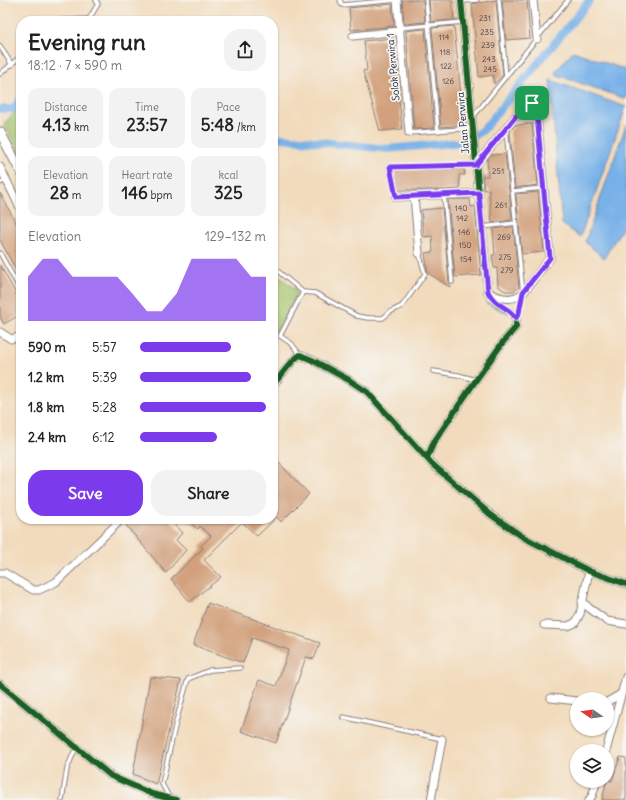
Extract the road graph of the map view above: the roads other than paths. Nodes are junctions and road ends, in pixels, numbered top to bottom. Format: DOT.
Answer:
graph roads {
  1 [pos="96,0"];
  2 [pos="340,0"];
  3 [pos="397,0"];
  4 [pos="426,0"];
  5 [pos="477,0"];
  6 [pos="499,0"];
  7 [pos="533,0"];
  8 [pos="568,0"];
  9 [pos="461,1"];
  10 [pos="91,16"];
  11 [pos="463,22"];
  12 [pos="428,25"];
  13 [pos="399,30"];
  14 [pos="353,36"];
  15 [pos="537,39"];
  16 [pos="0,46"];
  17 [pos="16,61"];
  18 [pos="12,65"];
  19 [pos="0,74"];
  20 [pos="506,77"];
  21 [pos="472,118"];
  22 [pos="473,128"];
  23 [pos="506,129"];
  24 [pos="438,131"];
  25 [pos="0,132"];
  26 [pos="409,133"];
  27 [pos="16,162"];
  28 [pos="476,165"];
  29 [pos="0,168"];
  30 [pos="3,182"];
  31 [pos="544,188"];
  32 [pos="513,191"];
  33 [pos="479,193"];
  34 [pos="444,195"];
  35 [pos="414,196"];
  36 [pos="396,197"];
  37 [pos="16,202"];
  38 [pos="516,224"];
  39 [pos="482,227"];
  40 [pos="0,253"];
  41 [pos="419,253"];
  42 [pos="278,271"];
  43 [pos="16,282"];
  44 [pos="452,282"];
  45 [pos="303,292"];
  46 [pos="488,292"];
  47 [pos="523,292"];
  48 [pos="516,318"];
  49 [pos="0,332"];
  50 [pos="16,338"];
  51 [pos="300,355"];
  52 [pos="433,371"];
  53 [pos="278,380"];
  54 [pos="476,380"];
  55 [pos="427,458"];
  56 [pos="117,524"];
  57 [pos="589,571"];
  58 [pos="0,573"];
  59 [pos="626,584"];
  60 [pos="582,601"];
  61 [pos="626,624"];
  62 [pos="544,625"];
  63 [pos="240,668"];
  64 [pos="626,677"];
  65 [pos="0,684"];
  66 [pos="621,694"];
  67 [pos="551,698"];
  68 [pos="614,698"];
  69 [pos="570,700"];
  70 [pos="343,717"];
  71 [pos="442,739"];
  72 [pos="608,744"];
  73 [pos="76,747"];
  74 [pos="595,788"];
  75 [pos="159,798"];
  76 [pos="173,799"];
  77 [pos="62,800"];
  78 [pos="431,800"];
  79 [pos="589,800"];
  1 -- 10 [label="lane"];
  2 -- 3 [label="lane"];
  3 -- 13 [label="street, Solok Perwira 1"];
  4 -- 12 [label="lane"];
  5 -- 9 [label="lane"];
  6 -- 20 [label="lane"];
  7 -- 15 [label="street"];
  8 -- 15 [label="lane"];
  9 -- 11 [label="street, Jalan Perwira"];
  11 -- 12 [label="lane"];
  11 -- 21 [label="street, Jalan Perwira"];
  12 -- 13 [label="lane"];
  12 -- 24 [label="lane"];
  13 -- 14 [label="street"];
  13 -- 26 [label="street, Solok Perwira 1"];
  15 -- 20 [label="lane"];
  16 -- 18 [label="lane"];
  17 -- 18 [label="lane"];
  18 -- 19 [label="lane"];
  20 -- 21 [label="lane"];
  21 -- 22 [label="street, Jalan Perwira"];
  22 -- 24 [label="lane"];
  22 -- 28 [label="street, Jalan Perwira"];
  23 -- 28 [label="street"];
  23 -- 31 [label="street"];
  23 -- 32 [label="lane"];
  24 -- 26 [label="lane"];
  25 -- 27 [label="street"];
  28 -- 33 [label="street, Jalan Perwira"];
  28 -- 36 [label="lane"];
  29 -- 30 [label="street"];
  30 -- 37 [label="street"];
  31 -- 32 [label="lane"];
  31 -- 47 [label="street"];
  32 -- 38 [label="lane"];
  33 -- 34 [label="street"];
  33 -- 39 [label="street, Jalan Perwira"];
  34 -- 35 [label="street"];
  34 -- 44 [label="lane"];
  35 -- 36 [label="street"];
  35 -- 41 [label="street"];
  38 -- 39 [label="lane"];
  38 -- 47 [label="lane"];
  39 -- 46 [label="street, Jalan Perwira"];
  40 -- 43 [label="lane"];
  41 -- 45 [label="lane"];
  42 -- 45 [label="lane"];
  45 -- 51 [label="lane"];
  46 -- 47 [label="street"];
  46 -- 48 [label="street"];
  47 -- 48 [label="lane"];
  48 -- 54 [label="street"];
  49 -- 50 [label="street"];
  51 -- 53 [label="street"];
  51 -- 55 [label="street"];
  52 -- 54 [label="lane"];
  54 -- 55 [label="street"];
  55 -- 57 [label="street"];
  56 -- 58 [label="street"];
  57 -- 59 [label="street"];
  57 -- 60 [label="street"];
  60 -- 61 [label="street"];
  60 -- 62 [label="street"];
  63 -- 76 [label="lane"];
  64 -- 66 [label="street"];
  65 -- 73 [label="street"];
  66 -- 68 [label="street"];
  66 -- 72 [label="street"];
  67 -- 69 [label="street"];
  70 -- 71 [label="lane"];
  71 -- 78 [label="street"];
  73 -- 75 [label="street"];
  73 -- 77 [label="lane"];
  74 -- 79 [label="street"];
  75 -- 76 [label="street"];
}
